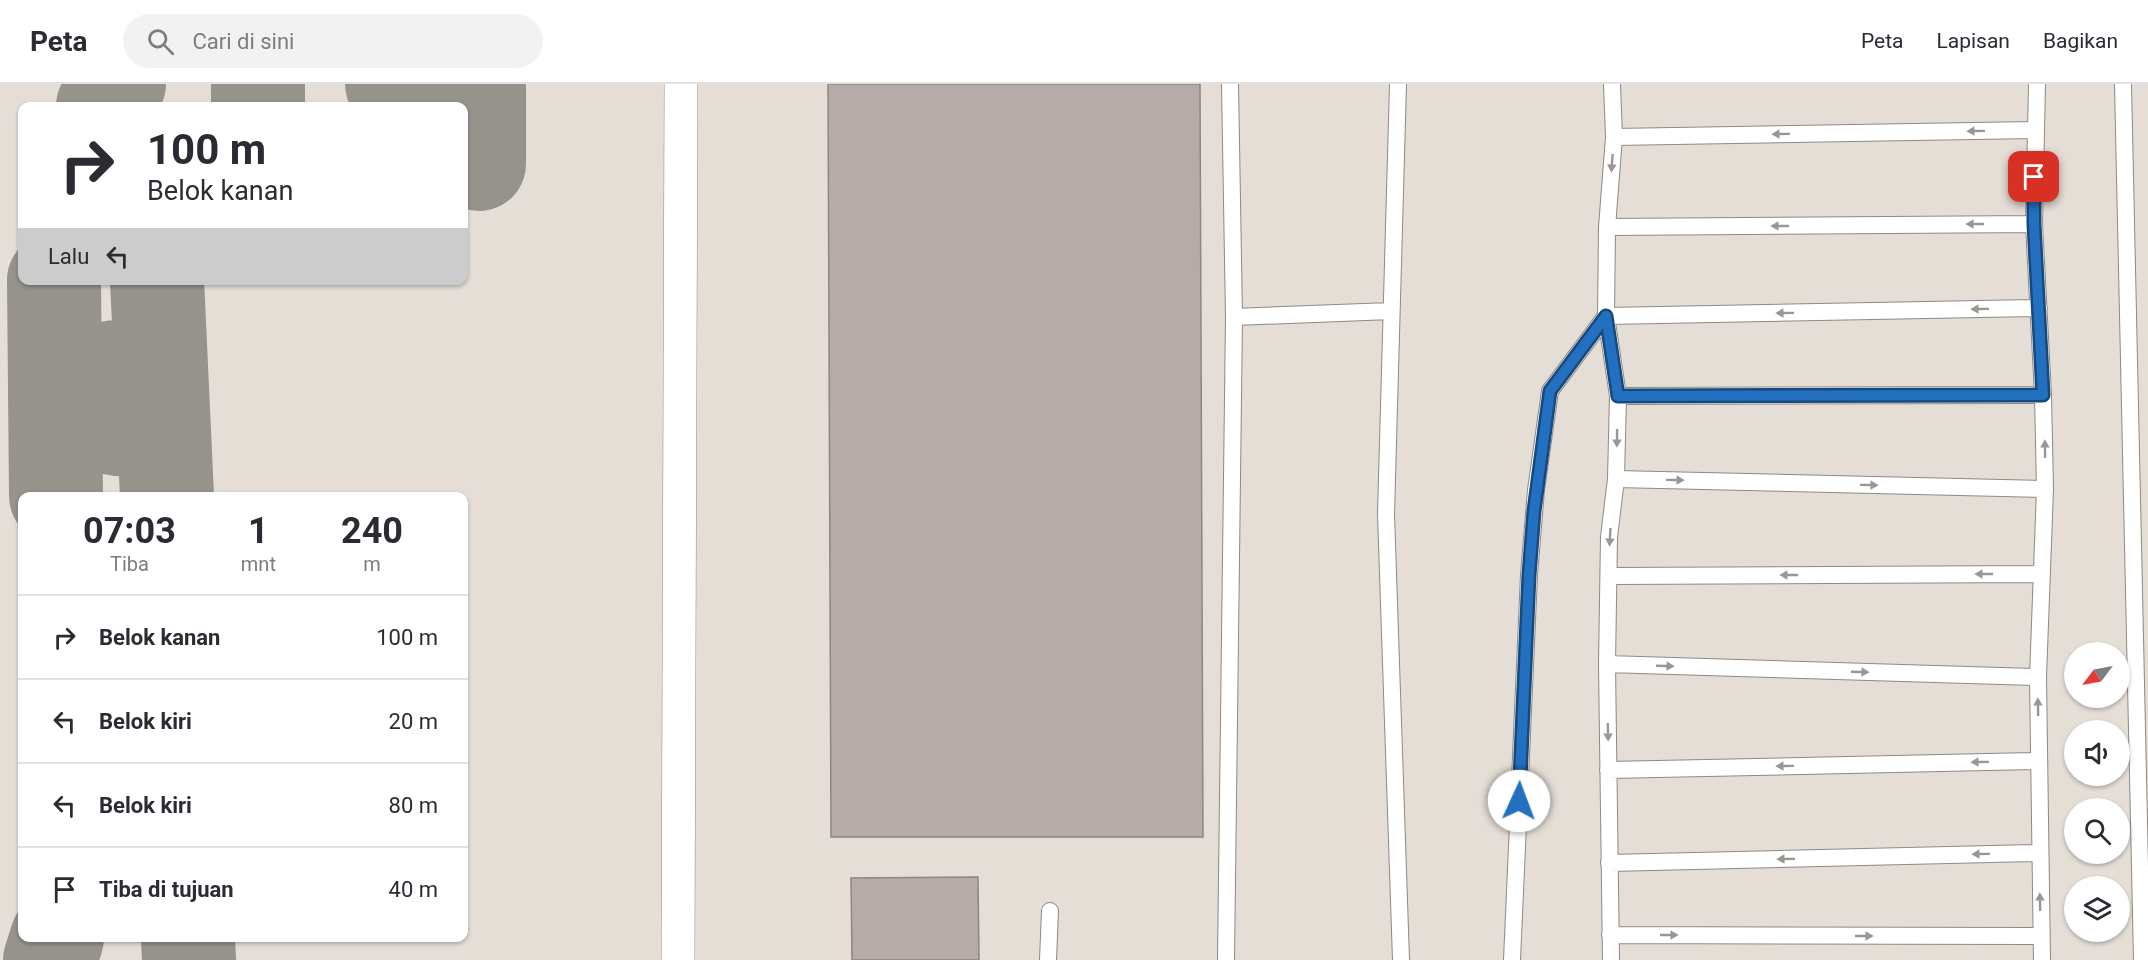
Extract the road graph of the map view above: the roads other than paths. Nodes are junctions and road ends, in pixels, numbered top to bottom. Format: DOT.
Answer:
graph roads {
  1 [pos="681,84"];
  2 [pos="1230,84"];
  3 [pos="1398,84"];
  4 [pos="1612,84"];
  5 [pos="2037,84"];
  6 [pos="2123,84"];
  7 [pos="2035,130"];
  8 [pos="1614,136"];
  9 [pos="2034,224"];
  10 [pos="1607,227"];
  11 [pos="2039,308"];
  12 [pos="1391,311"];
  13 [pos="1606,316"];
  14 [pos="1234,317"];
  15 [pos="2043,395"];
  16 [pos="1618,396"];
  17 [pos="1616,479"];
  18 [pos="2045,489"];
  19 [pos="2042,574"];
  20 [pos="1609,576"];
  21 [pos="1607,664"];
  22 [pos="2038,677"];
  23 [pos="2039,761"];
  24 [pos="1608,770"];
  25 [pos="2039,853"];
  26 [pos="1609,863"];
  27 [pos="1050,911"];
  28 [pos="1610,935"];
  29 [pos="2040,936"];
  30 [pos="678,960"];
  31 [pos="1048,960"];
  32 [pos="1226,960"];
  33 [pos="1401,960"];
  34 [pos="1512,960"];
  35 [pos="1611,960"];
  36 [pos="2042,960"];
  37 [pos="2142,960"];
  1 -- 30 [label="street"];
  2 -- 14 [label="lane"];
  3 -- 12 [label="lane"];
  4 -- 8 [label="lane"];
  5 -- 7 [label="lane"];
  6 -- 37 [label="lane"];
  7 -- 8 [label="lane, one-way"];
  7 -- 9 [label="lane"];
  8 -- 10 [label="lane, one-way"];
  9 -- 10 [label="lane, one-way"];
  9 -- 11 [label="lane"];
  10 -- 13 [label="lane"];
  11 -- 13 [label="lane, one-way"];
  11 -- 15 [label="lane"];
  12 -- 14 [label="lane"];
  12 -- 33 [label="lane"];
  13 -- 16 [label="lane"];
  13 -- 34 [label="lane"];
  14 -- 32 [label="lane"];
  15 -- 16 [label="lane"];
  18 -- 15 [label="lane, one-way"];
  16 -- 17 [label="lane, one-way"];
  17 -- 18 [label="lane, one-way"];
  17 -- 20 [label="lane, one-way"];
  18 -- 19 [label="lane"];
  19 -- 20 [label="lane, one-way"];
  19 -- 22 [label="lane"];
  20 -- 21 [label="lane"];
  21 -- 22 [label="lane, one-way"];
  21 -- 24 [label="lane, one-way"];
  23 -- 22 [label="lane, one-way"];
  23 -- 24 [label="lane, one-way"];
  23 -- 25 [label="lane"];
  24 -- 26 [label="lane"];
  25 -- 26 [label="lane, one-way"];
  29 -- 25 [label="lane, one-way"];
  26 -- 28 [label="lane"];
  27 -- 31 [label="lane"];
  28 -- 29 [label="lane, one-way"];
  28 -- 35 [label="lane"];
  29 -- 36 [label="lane"];
}
